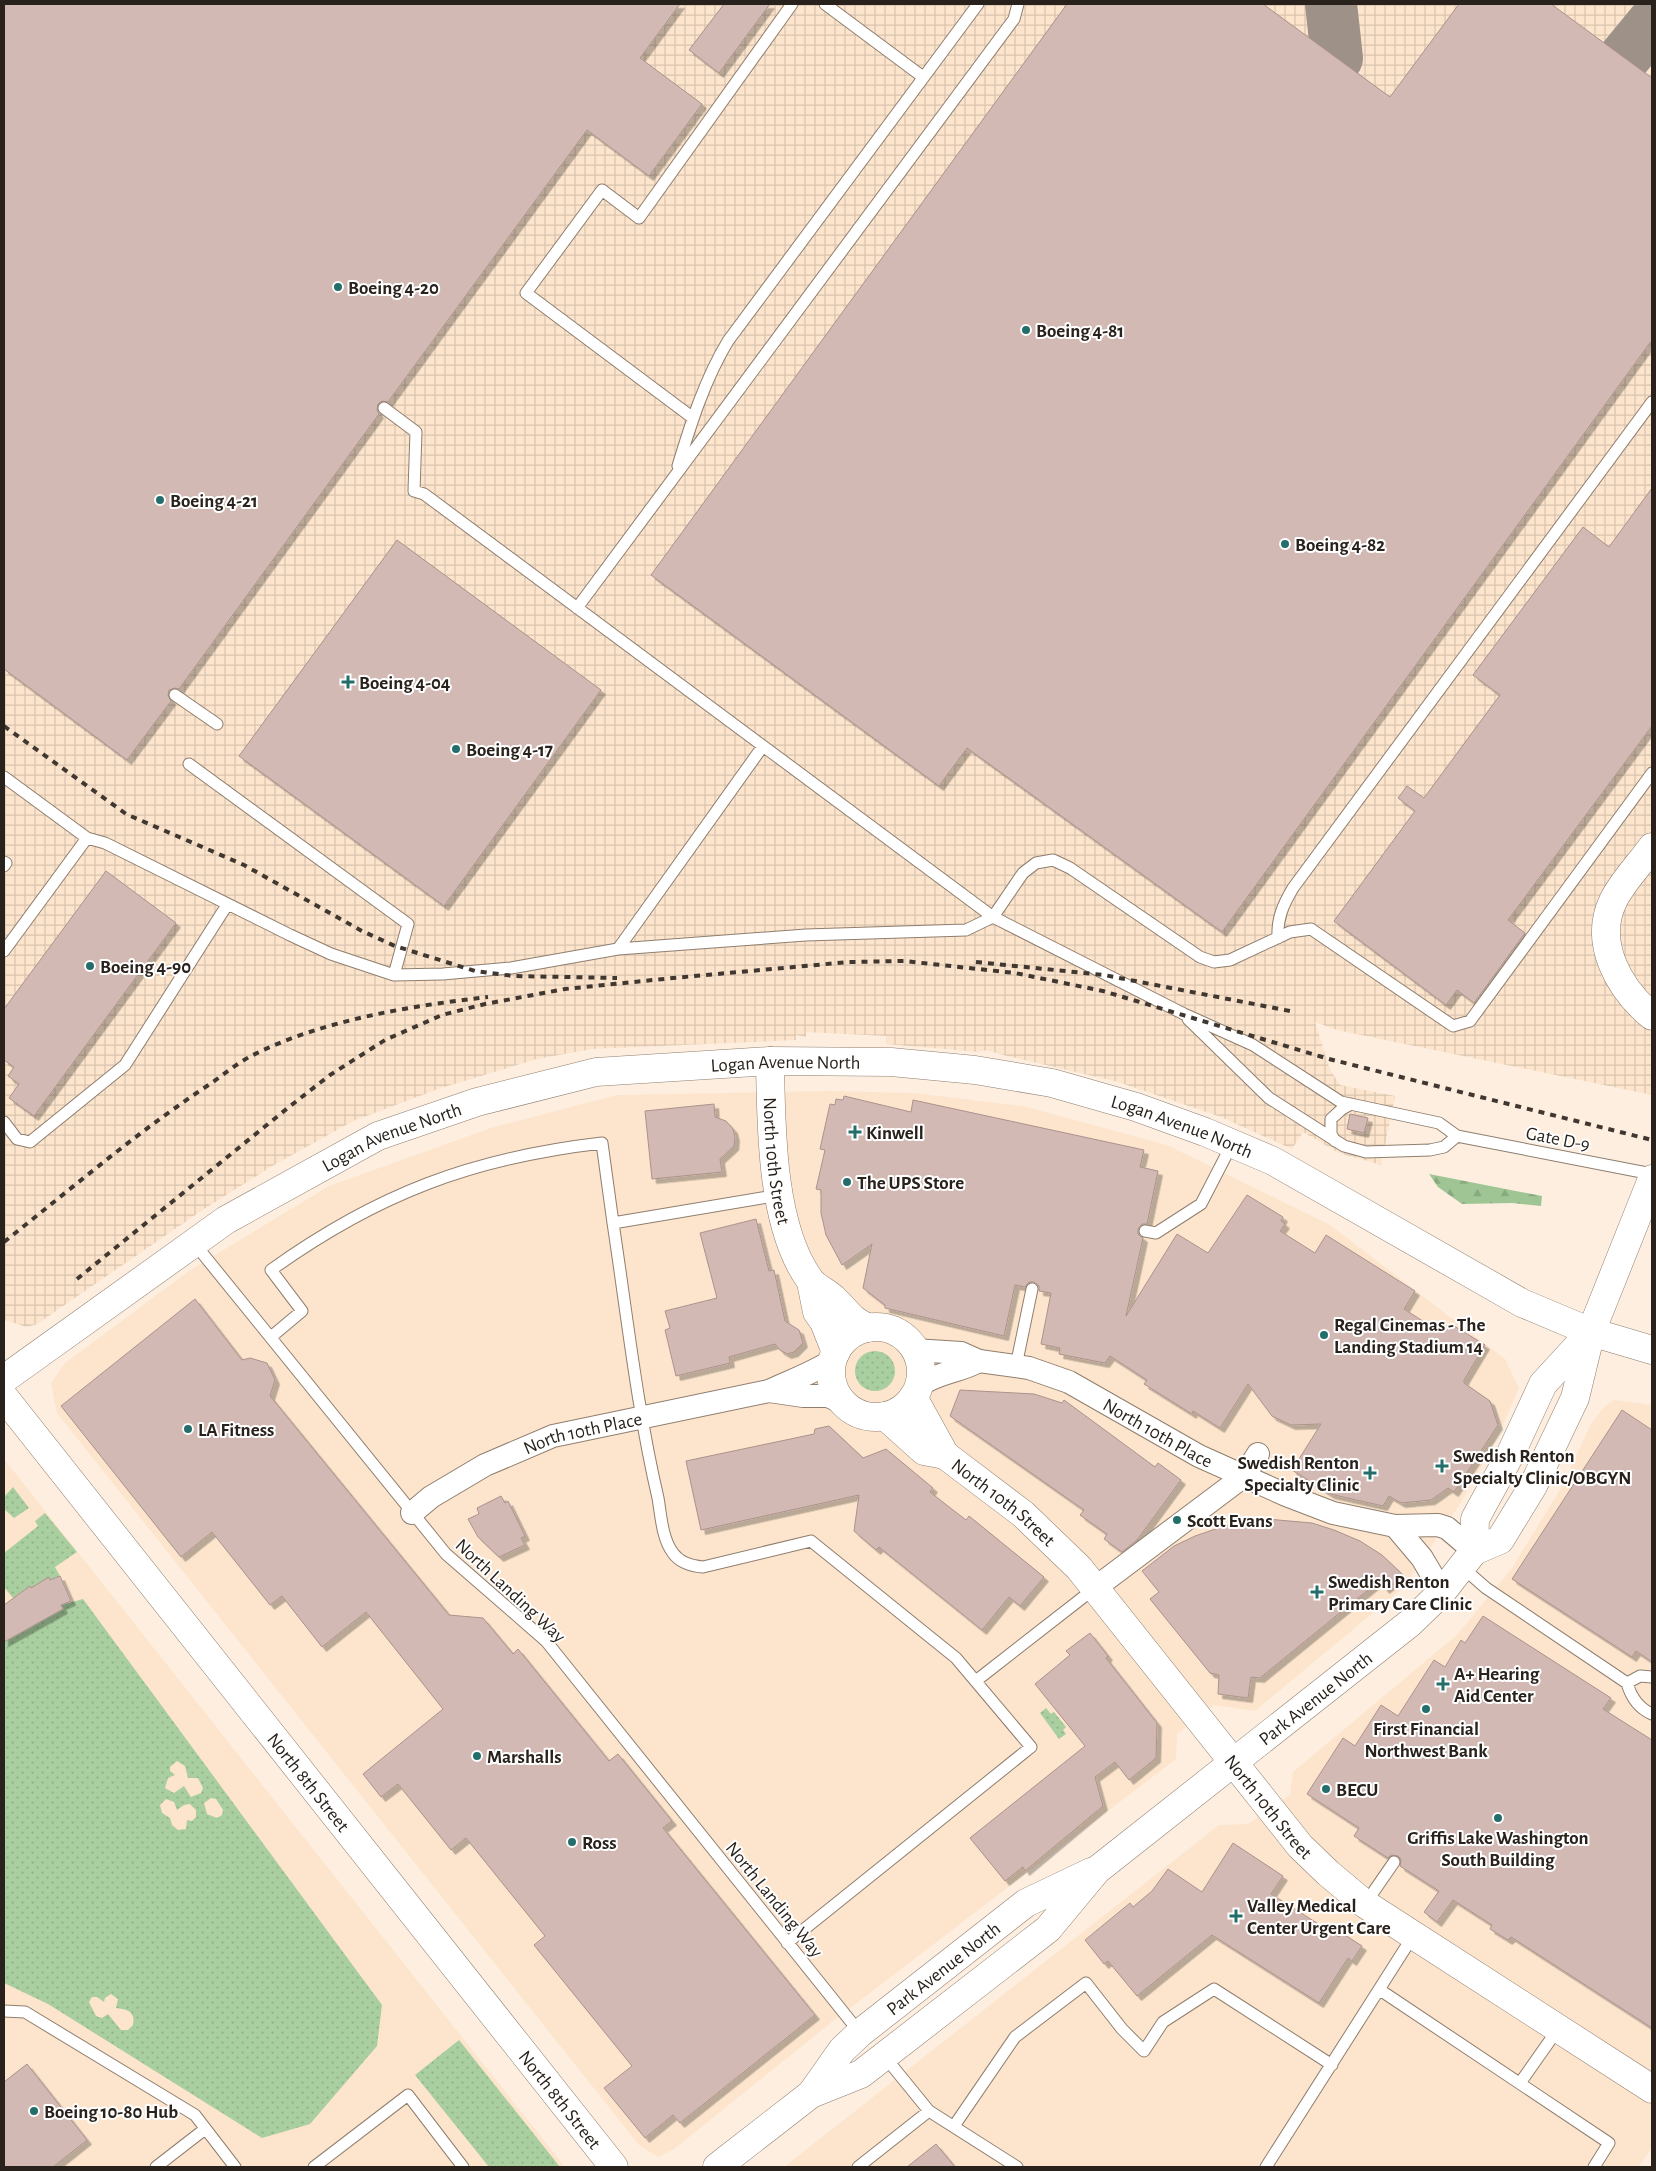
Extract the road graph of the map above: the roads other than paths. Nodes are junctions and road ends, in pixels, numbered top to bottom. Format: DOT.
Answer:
graph roads {
  1 [pos="792,4"];
  2 [pos="825,4"];
  3 [pos="978,4"];
  4 [pos="1018,4"];
  5 [pos="923,78"];
  6 [pos="1652,402"];
  7 [pos="384,408"];
  8 [pos="693,418"];
  9 [pos="676,474"];
  10 [pos="577,608"];
  11 [pos="175,695"];
  12 [pos="217,724"];
  13 [pos="763,746"];
  14 [pos="189,764"];
  15 [pos="1652,772"];
  16 [pos="4,777"];
  17 [pos="87,838"];
  18 [pos="1652,847"];
  19 [pos="4,862"];
  20 [pos="4,866"];
  21 [pos="227,905"];
  22 [pos="993,917"];
  23 [pos="1278,938"];
  24 [pos="618,949"];
  25 [pos="4,951"];
  26 [pos="394,975"];
  27 [pos="1184,1014"];
  28 [pos="1652,1016"];
  29 [pos="770,1062"];
  30 [pos="1351,1104"];
  31 [pos="4,1122"];
  32 [pos="1457,1136"];
  33 [pos="1335,1141"];
  34 [pos="1232,1144"];
  35 [pos="1652,1174"];
  36 [pos="1652,1179"];
  37 [pos="780,1195"];
  38 [pos="613,1223"];
  39 [pos="1145,1231"];
  40 [pos="194,1243"];
  41 [pos="812,1282"];
  42 [pos="1032,1289"];
  43 [pos="868,1328"];
  44 [pos="1591,1332"];
  45 [pos="271,1337"];
  46 [pos="914,1350"];
  47 [pos="1652,1350"];
  48 [pos="834,1356"];
  49 [pos="979,1361"];
  50 [pos="1016,1366"];
  51 [pos="4,1379"];
  52 [pos="769,1391"];
  53 [pos="916,1391"];
  54 [pos="4,1397"];
  55 [pos="843,1403"];
  56 [pos="885,1416"];
  57 [pos="642,1419"];
  58 [pos="1258,1454"];
  59 [pos="945,1455"];
  60 [pos="1244,1476"];
  61 [pos="412,1513"];
  62 [pos="1395,1526"];
  63 [pos="1468,1559"];
  64 [pos="1095,1588"];
  65 [pos="1442,1592"];
  66 [pos="1652,1677"];
  67 [pos="977,1680"];
  68 [pos="1627,1683"];
  69 [pos="1652,1714"];
  70 [pos="1234,1762"];
  71 [pos="1394,1862"];
  72 [pos="1097,1870"];
  73 [pos="1365,1904"];
  74 [pos="1413,1936"];
  75 [pos="787,1943"];
  76 [pos="1380,1990"];
  77 [pos="4,2011"];
  78 [pos="1558,2029"];
  79 [pos="860,2033"];
  80 [pos="885,2056"];
  81 [pos="1332,2064"];
  82 [pos="1520,2083"];
  83 [pos="1652,2089"];
  84 [pos="812,2094"];
  85 [pos="929,2111"];
  86 [pos="954,2126"];
  87 [pos="205,2129"];
  88 [pos="156,2167"];
  89 [pos="235,2167"];
  90 [pos="314,2167"];
  91 [pos="463,2167"];
  92 [pos="614,2167"];
  93 [pos="717,2167"];
  94 [pos="858,2167"];
  95 [pos="1016,2167"];
  96 [pos="1266,2167"];
  97 [pos="1594,2167"];
  1 -- 8 [label="lane"];
  2 -- 5 [label="lane"];
  3 -- 5 [label="lane"];
  4 -- 9 [label="lane"];
  5 -- 8 [label="lane"];
  6 -- 23 [label="lane"];
  7 -- 10 [label="lane"];
  8 -- 9 [label="lane"];
  9 -- 10 [label="lane"];
  10 -- 13 [label="lane"];
  11 -- 12 [label="lane"];
  13 -- 22 [label="lane"];
  13 -- 24 [label="lane"];
  14 -- 26 [label="lane"];
  15 -- 23 [label="lane"];
  16 -- 17 [label="lane"];
  17 -- 21 [label="lane"];
  17 -- 25 [label="lane"];
  18 -- 28 [label="street"];
  19 -- 20 [label="lane"];
  21 -- 26 [label="lane"];
  21 -- 31 [label="lane"];
  22 -- 23 [label="lane"];
  22 -- 24 [label="lane"];
  22 -- 27 [label="lane"];
  24 -- 26 [label="lane"];
  27 -- 30 [label="lane"];
  27 -- 33 [label="lane"];
  29 -- 34 [label="street, Logan Avenue North"];
  29 -- 37 [label="street, North 10th Street"];
  29 -- 40 [label="street, Logan Avenue North"];
  30 -- 32 [label="lane"];
  30 -- 33 [label="lane"];
  32 -- 33 [label="lane"];
  32 -- 35 [label="lane, Gate D-9"];
  34 -- 39 [label="lane"];
  34 -- 44 [label="street, Logan Avenue North"];
  36 -- 44 [label="street, Park Avenue North"];
  37 -- 38 [label="lane"];
  37 -- 41 [label="street, North 10th Street"];
  38 -- 45 [label="lane"];
  38 -- 57 [label="lane"];
  40 -- 45 [label="lane, North Landing Way"];
  40 -- 51 [label="street, Logan Avenue North"];
  41 -- 43 [label="street, North 10th Street"];
  41 -- 48 [label="street, North 10th Street"];
  42 -- 50 [label="lane"];
  43 -- 46 [label="street"];
  43 -- 48 [label="street"];
  44 -- 47 [label="street, Logan Avenue North"];
  44 -- 63 [label="street, Park Avenue North"];
  44 -- 63 [label="street, Park Avenue North"];
  45 -- 61 [label="lane, North Landing Way"];
  46 -- 49 [label="street, North 10th Place"];
  46 -- 53 [label="street"];
  48 -- 52 [label="street, North 10th Place"];
  48 -- 55 [label="street"];
  49 -- 50 [label="street, North 10th Place"];
  49 -- 53 [label="street"];
  50 -- 60 [label="street, North 10th Place"];
  52 -- 55 [label="street, North 10th Place"];
  52 -- 57 [label="street, North 10th Place"];
  53 -- 56 [label="street"];
  53 -- 59 [label="street, North 10th Street"];
  54 -- 92 [label="street, North 8th Street"];
  55 -- 56 [label="street"];
  56 -- 59 [label="street, North 10th Street"];
  57 -- 61 [label="street, North 10th Place"];
  57 -- 67 [label="lane"];
  58 -- 60 [label="street"];
  59 -- 64 [label="street, North 10th Street"];
  60 -- 62 [label="street, North 10th Place"];
  60 -- 64 [label="street"];
  61 -- 75 [label="lane, North Landing Way"];
  62 -- 63 [label="street, North 10th Place"];
  62 -- 65 [label="street"];
  63 -- 65 [label="street, Park Avenue North"];
  63 -- 68 [label="lane"];
  64 -- 67 [label="lane"];
  64 -- 70 [label="street, North 10th Street"];
  65 -- 70 [label="street, Park Avenue North"];
  66 -- 68 [label="lane"];
  67 -- 75 [label="lane"];
  68 -- 69 [label="lane"];
  70 -- 72 [label="street, Park Avenue North"];
  70 -- 73 [label="street, North 10th Street"];
  71 -- 73 [label="lane"];
  72 -- 79 [label="street, Park Avenue North"];
  72 -- 80 [label="street, Park Avenue North"];
  73 -- 74 [label="street, North 10th Street"];
  74 -- 76 [label="lane"];
  74 -- 78 [label="street, North 10th Street"];
  75 -- 79 [label="lane, North Landing Way"];
  76 -- 81 [label="lane"];
  76 -- 82 [label="lane"];
  77 -- 87 [label="lane"];
  78 -- 82 [label="lane"];
  78 -- 83 [label="street, North 10th Street"];
  79 -- 84 [label="street, Park Avenue North"];
  80 -- 84 [label="street, Park Avenue North"];
  80 -- 85 [label="lane"];
  81 -- 86 [label="lane"];
  81 -- 96 [label="lane"];
  82 -- 97 [label="lane"];
  84 -- 93 [label="street, Park Avenue North"];
  85 -- 86 [label="lane"];
  85 -- 94 [label="lane"];
  86 -- 95 [label="lane"];
  87 -- 88 [label="lane"];
  87 -- 89 [label="lane"];
  90 -- 91 [label="lane"];
}
